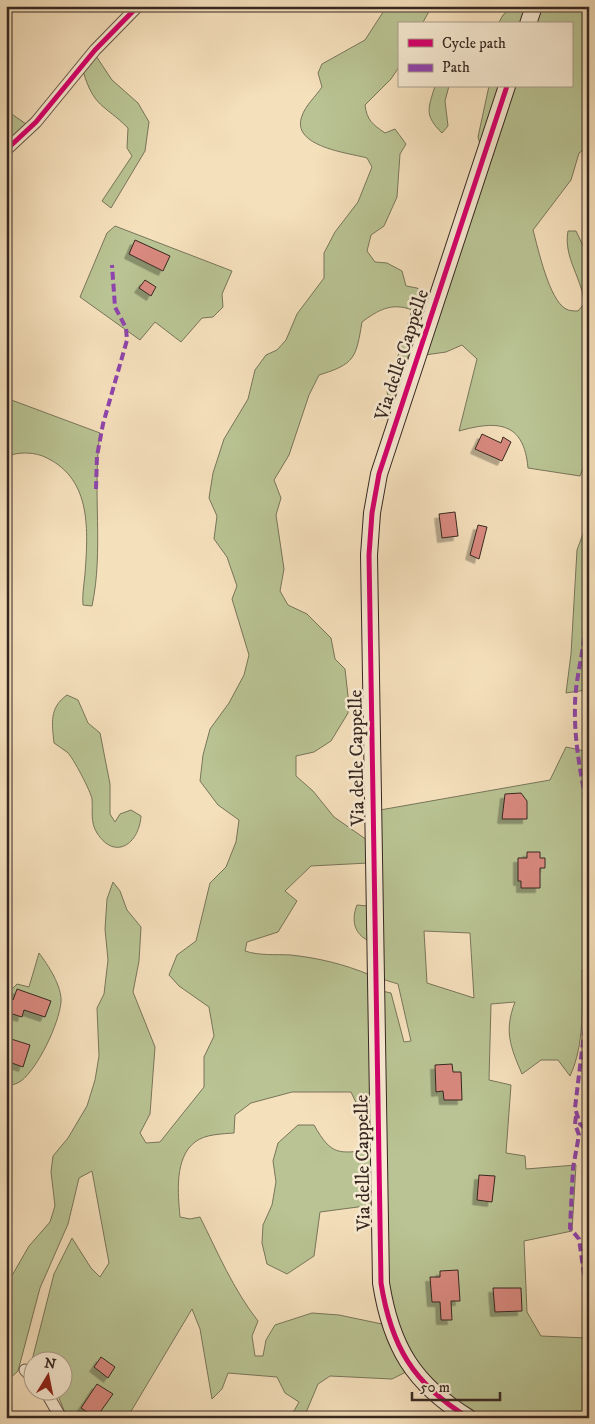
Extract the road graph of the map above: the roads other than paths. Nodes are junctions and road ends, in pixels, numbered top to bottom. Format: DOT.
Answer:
graph roads {
  1 [pos="138,6"];
  2 [pos="534,6"];
  3 [pos="529,22"];
  4 [pos="506,88"];
  5 [pos="6,150"];
  6 [pos="52,1402"];
  7 [pos="62,1418"];
  8 [pos="468,1418"];
  1 -- 5 [label="street"];
  2 -- 3 [label="main road"];
  4 -- 8 [label="main road, Via delle Cappelle"];
  6 -- 7 [label="street"];
}
